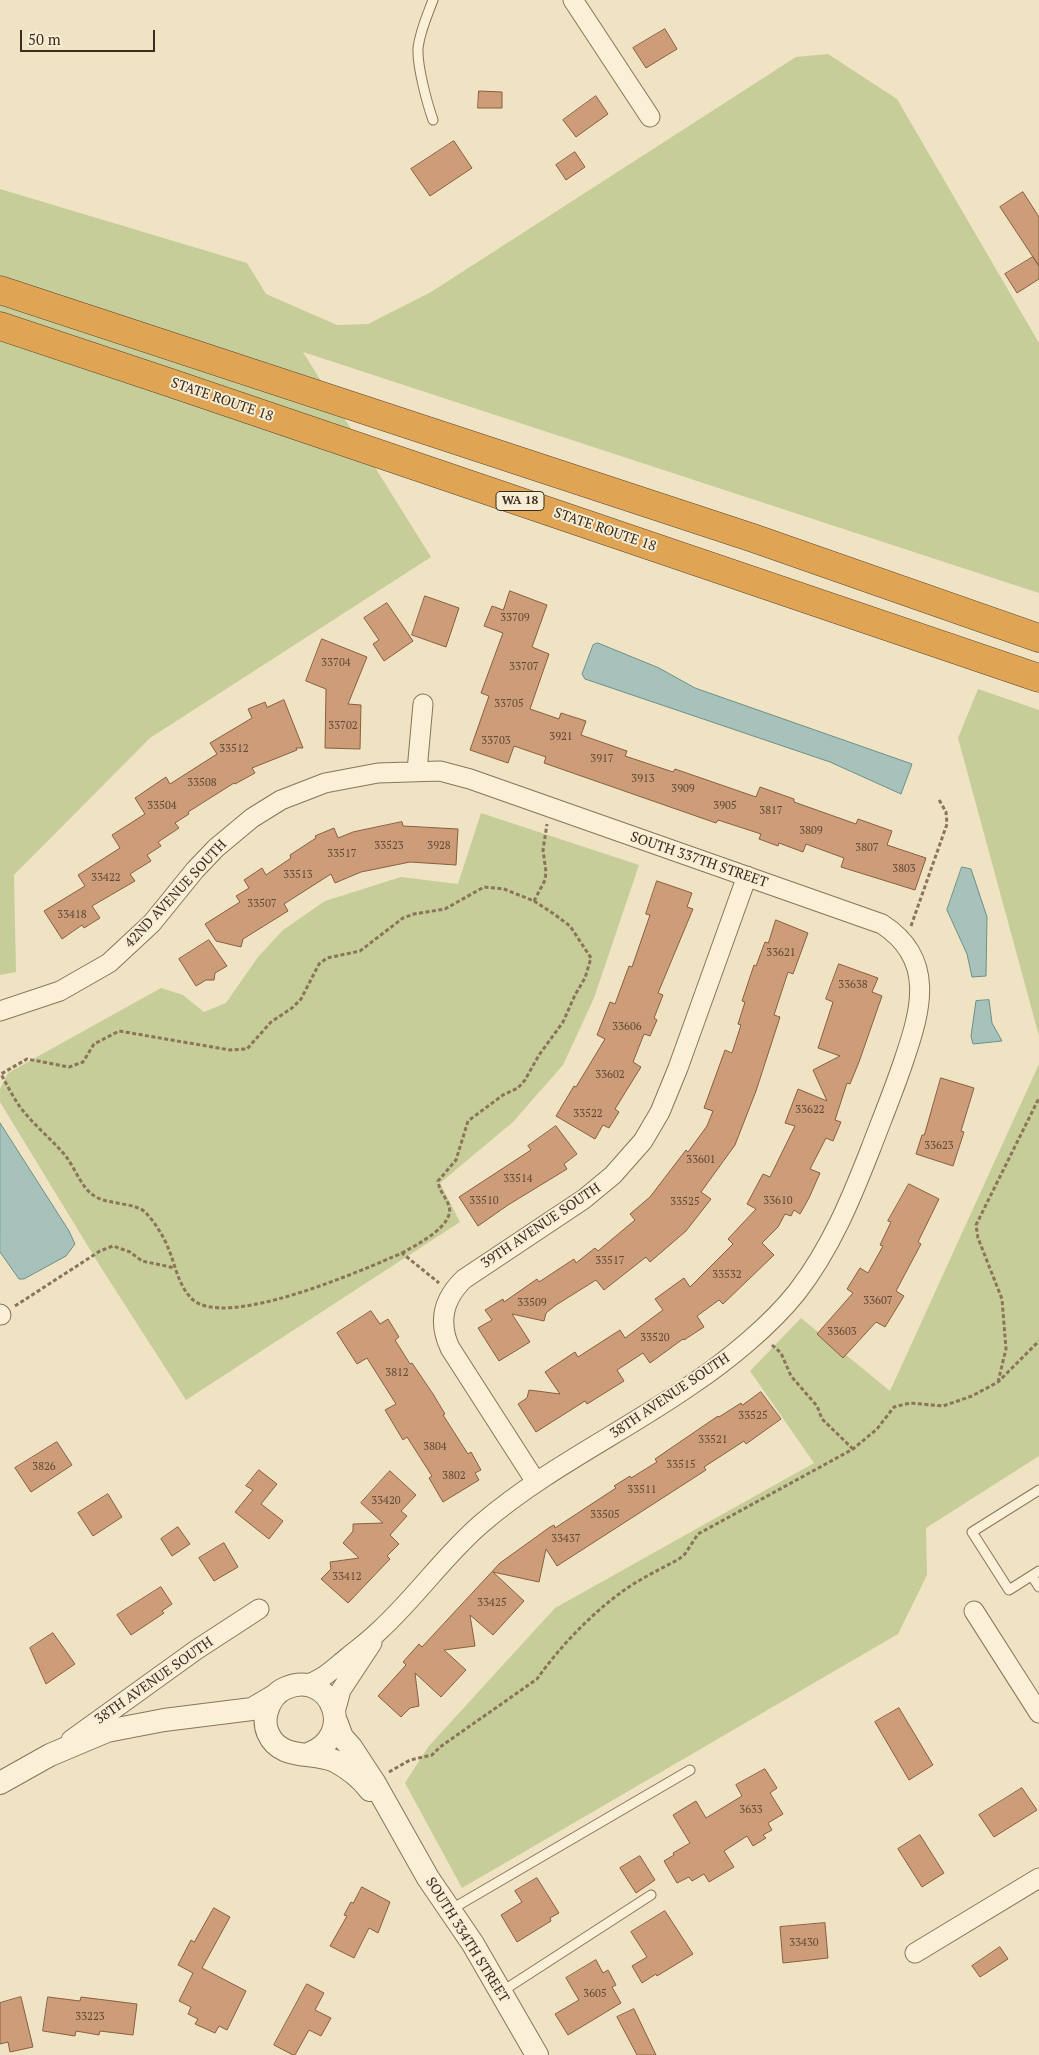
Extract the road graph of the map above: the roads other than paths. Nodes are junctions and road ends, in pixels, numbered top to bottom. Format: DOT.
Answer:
graph roads {
  1 [pos="433,0"];
  2 [pos="573,0"];
  3 [pos="650,117"];
  4 [pos="433,120"];
  5 [pos="0,290"];
  6 [pos="0,326"];
  7 [pos="1039,638"];
  8 [pos="1039,678"];
  9 [pos="423,704"];
  10 [pos="417,771"];
  11 [pos="470,779"];
  12 [pos="747,876"];
  13 [pos="909,953"];
  14 [pos="0,1011"];
  15 [pos="536,1482"];
  16 [pos="1039,1490"];
  17 [pos="1035,1573"];
  18 [pos="1039,1587"];
  19 [pos="259,1609"];
  20 [pos="974,1611"];
  21 [pos="381,1630"];
  22 [pos="304,1685"];
  23 [pos="274,1696"];
  24 [pos="1039,1713"];
  25 [pos="195,1716"];
  26 [pos="336,1717"];
  27 [pos="271,1739"];
  28 [pos="308,1754"];
  29 [pos="50,1755"];
  30 [pos="690,1770"];
  31 [pos="0,1783"];
  32 [pos="397,1824"];
  33 [pos="1039,1878"];
  34 [pos="651,1895"];
  35 [pos="449,1910"];
  36 [pos="915,1953"];
  37 [pos="500,1992"];
  38 [pos="537,2055"];
  1 -- 4 [label="lane"];
  2 -- 3 [label="street"];
  5 -- 7 [label="highway"];
  6 -- 8 [label="highway, STATE ROUTE 18 / WA 18"];
  9 -- 10 [label="street"];
  10 -- 11 [label="street, 42ND AVENUE SOUTH"];
  10 -- 14 [label="street, 42ND AVENUE SOUTH"];
  11 -- 12 [label="street, SOUTH 337TH STREET"];
  12 -- 13 [label="street, SOUTH 337TH STREET"];
  12 -- 15 [label="street, 39TH AVENUE SOUTH"];
  13 -- 15 [label="street, 38TH AVENUE SOUTH"];
  15 -- 21 [label="street, 38TH AVENUE SOUTH"];
  16 -- 17 [label="lane"];
  17 -- 18 [label="lane"];
  19 -- 29 [label="street, 38TH AVENUE SOUTH"];
  20 -- 24 [label="street"];
  21 -- 22 [label="street, 38TH AVENUE SOUTH"];
  21 -- 26 [label="street, 38TH AVENUE SOUTH"];
  22 -- 23 [label="street"];
  22 -- 26 [label="street"];
  23 -- 25 [label="street, 38TH AVENUE SOUTH"];
  23 -- 27 [label="street"];
  25 -- 27 [label="street"];
  25 -- 29 [label="street, 38TH AVENUE SOUTH"];
  26 -- 28 [label="street"];
  26 -- 32 [label="street, SOUTH 334TH STREET"];
  27 -- 28 [label="street"];
  28 -- 32 [label="street, SOUTH 334TH STREET"];
  29 -- 31 [label="street, 38TH AVENUE SOUTH"];
  30 -- 35 [label="lane"];
  32 -- 35 [label="street, SOUTH 334TH STREET"];
  33 -- 36 [label="street"];
  34 -- 37 [label="lane"];
  35 -- 37 [label="street, SOUTH 334TH STREET"];
  37 -- 38 [label="street, SOUTH 334TH STREET"];
}
